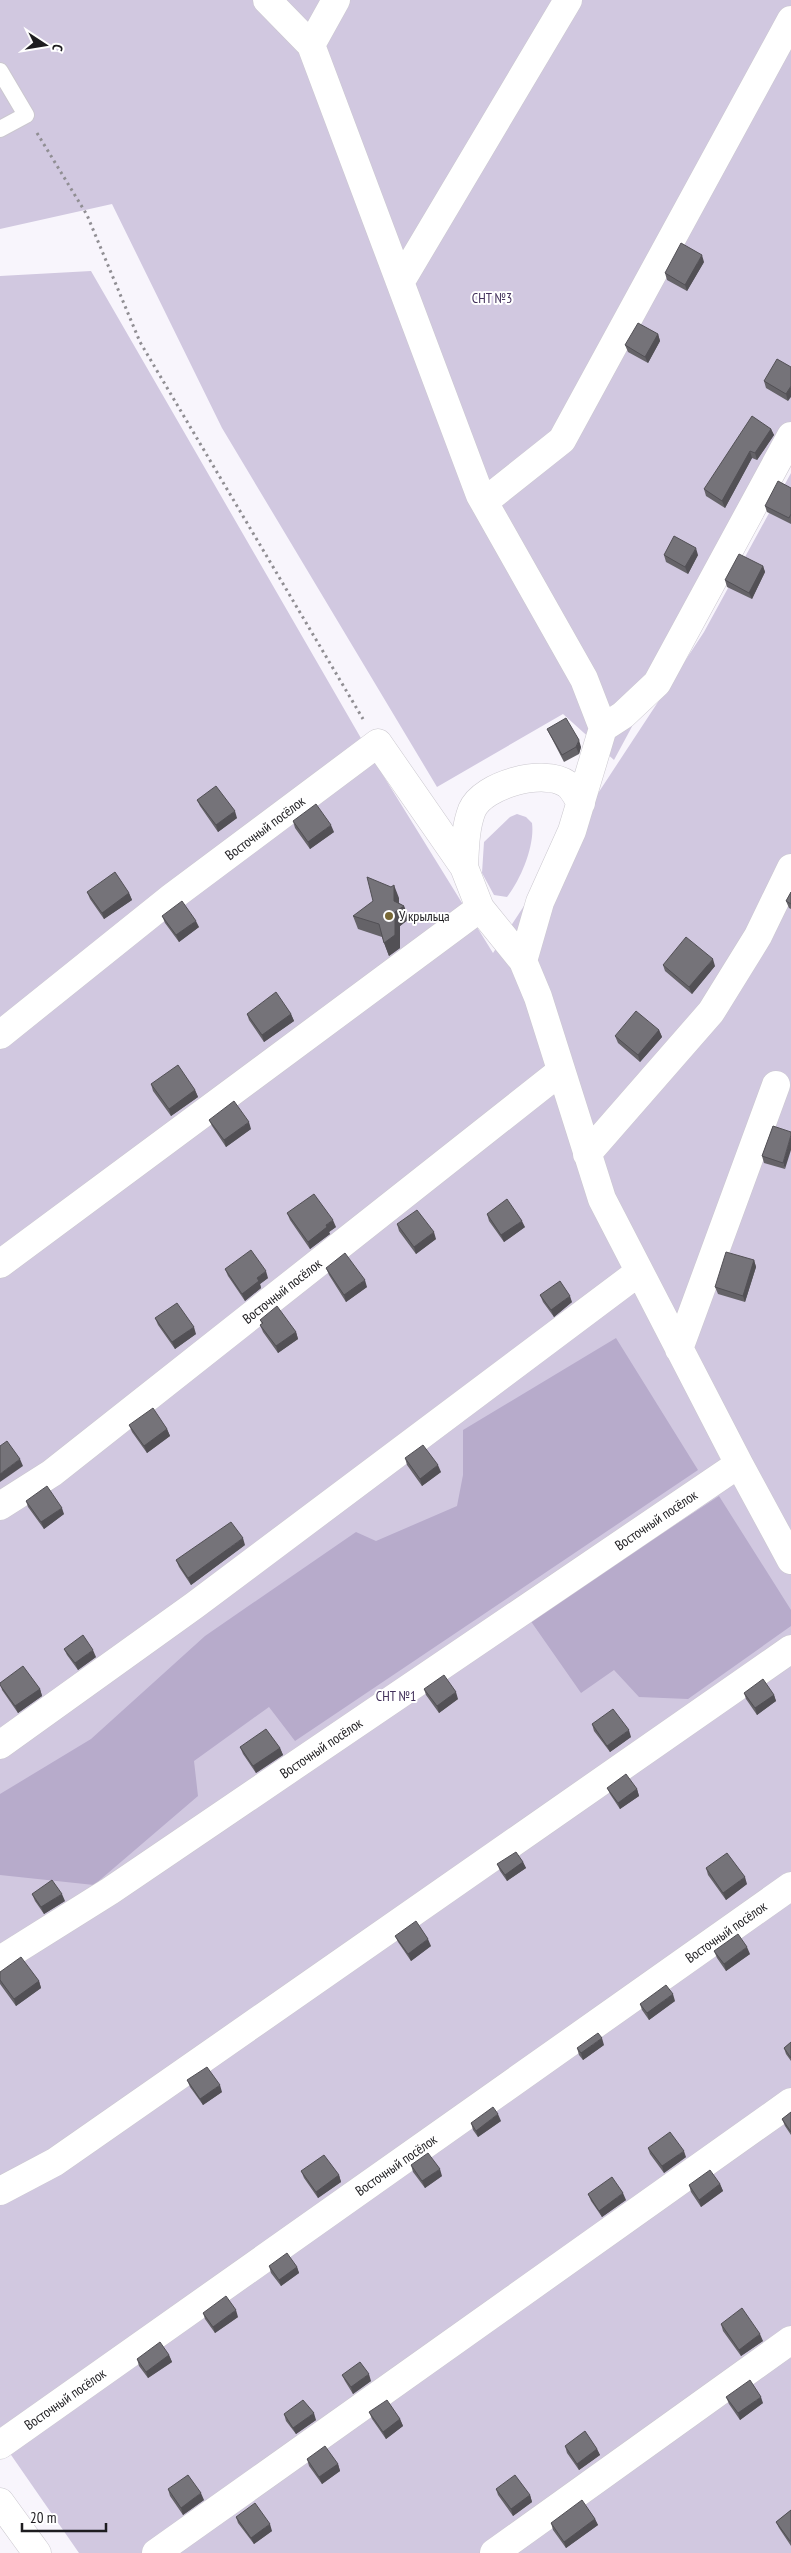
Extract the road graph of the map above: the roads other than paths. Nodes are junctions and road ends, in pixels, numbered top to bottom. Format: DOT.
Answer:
graph roads {
  1 [pos="267,0"];
  2 [pos="336,0"];
  3 [pos="568,0"];
  4 [pos="791,20"];
  5 [pos="311,45"];
  6 [pos="0,71"];
  7 [pos="0,130"];
  8 [pos="401,281"];
  9 [pos="791,436"];
  10 [pos="484,502"];
  11 [pos="603,728"];
  12 [pos="581,803"];
  13 [pos="464,867"];
  14 [pos="791,868"];
  15 [pos="480,908"];
  16 [pos="523,961"];
  17 [pos="0,1036"];
  18 [pos="561,1071"];
  19 [pos="776,1085"];
  20 [pos="587,1154"];
  21 [pos="0,1264"];
  22 [pos="639,1272"];
  23 [pos="679,1349"];
  24 [pos="739,1464"];
  25 [pos="0,1506"];
  26 [pos="791,1560"];
  27 [pos="791,1649"];
  28 [pos="0,1745"];
  29 [pos="791,1886"];
  30 [pos="0,1960"];
  31 [pos="791,2102"];
  32 [pos="0,2191"];
  33 [pos="791,2340"];
  34 [pos="0,2444"];
  35 [pos="0,2502"];
  36 [pos="37,2553"];
  37 [pos="156,2553"];
  38 [pos="494,2553"];
  1 -- 5 [label="street"];
  2 -- 5 [label="street"];
  3 -- 8 [label="street"];
  4 -- 10 [label="street"];
  5 -- 8 [label="street"];
  6 -- 7 [label="lane"];
  8 -- 10 [label="street"];
  9 -- 11 [label="street"];
  10 -- 11 [label="street"];
  11 -- 12 [label="street"];
  12 -- 13 [label="street"];
  12 -- 16 [label="street"];
  13 -- 15 [label="street"];
  13 -- 17 [label="street, Восточный посёлок"];
  14 -- 20 [label="street"];
  15 -- 16 [label="street"];
  15 -- 21 [label="street"];
  16 -- 18 [label="street"];
  18 -- 20 [label="street"];
  18 -- 25 [label="street, Восточный посёлок"];
  19 -- 23 [label="street"];
  20 -- 22 [label="street"];
  22 -- 23 [label="street"];
  22 -- 28 [label="street"];
  23 -- 24 [label="street"];
  24 -- 26 [label="street"];
  24 -- 30 [label="street, Восточный посёлок"];
  27 -- 32 [label="street"];
  29 -- 34 [label="street, Восточный посёлок"];
  31 -- 37 [label="street"];
  33 -- 38 [label="street"];
  35 -- 36 [label="street"];
}
